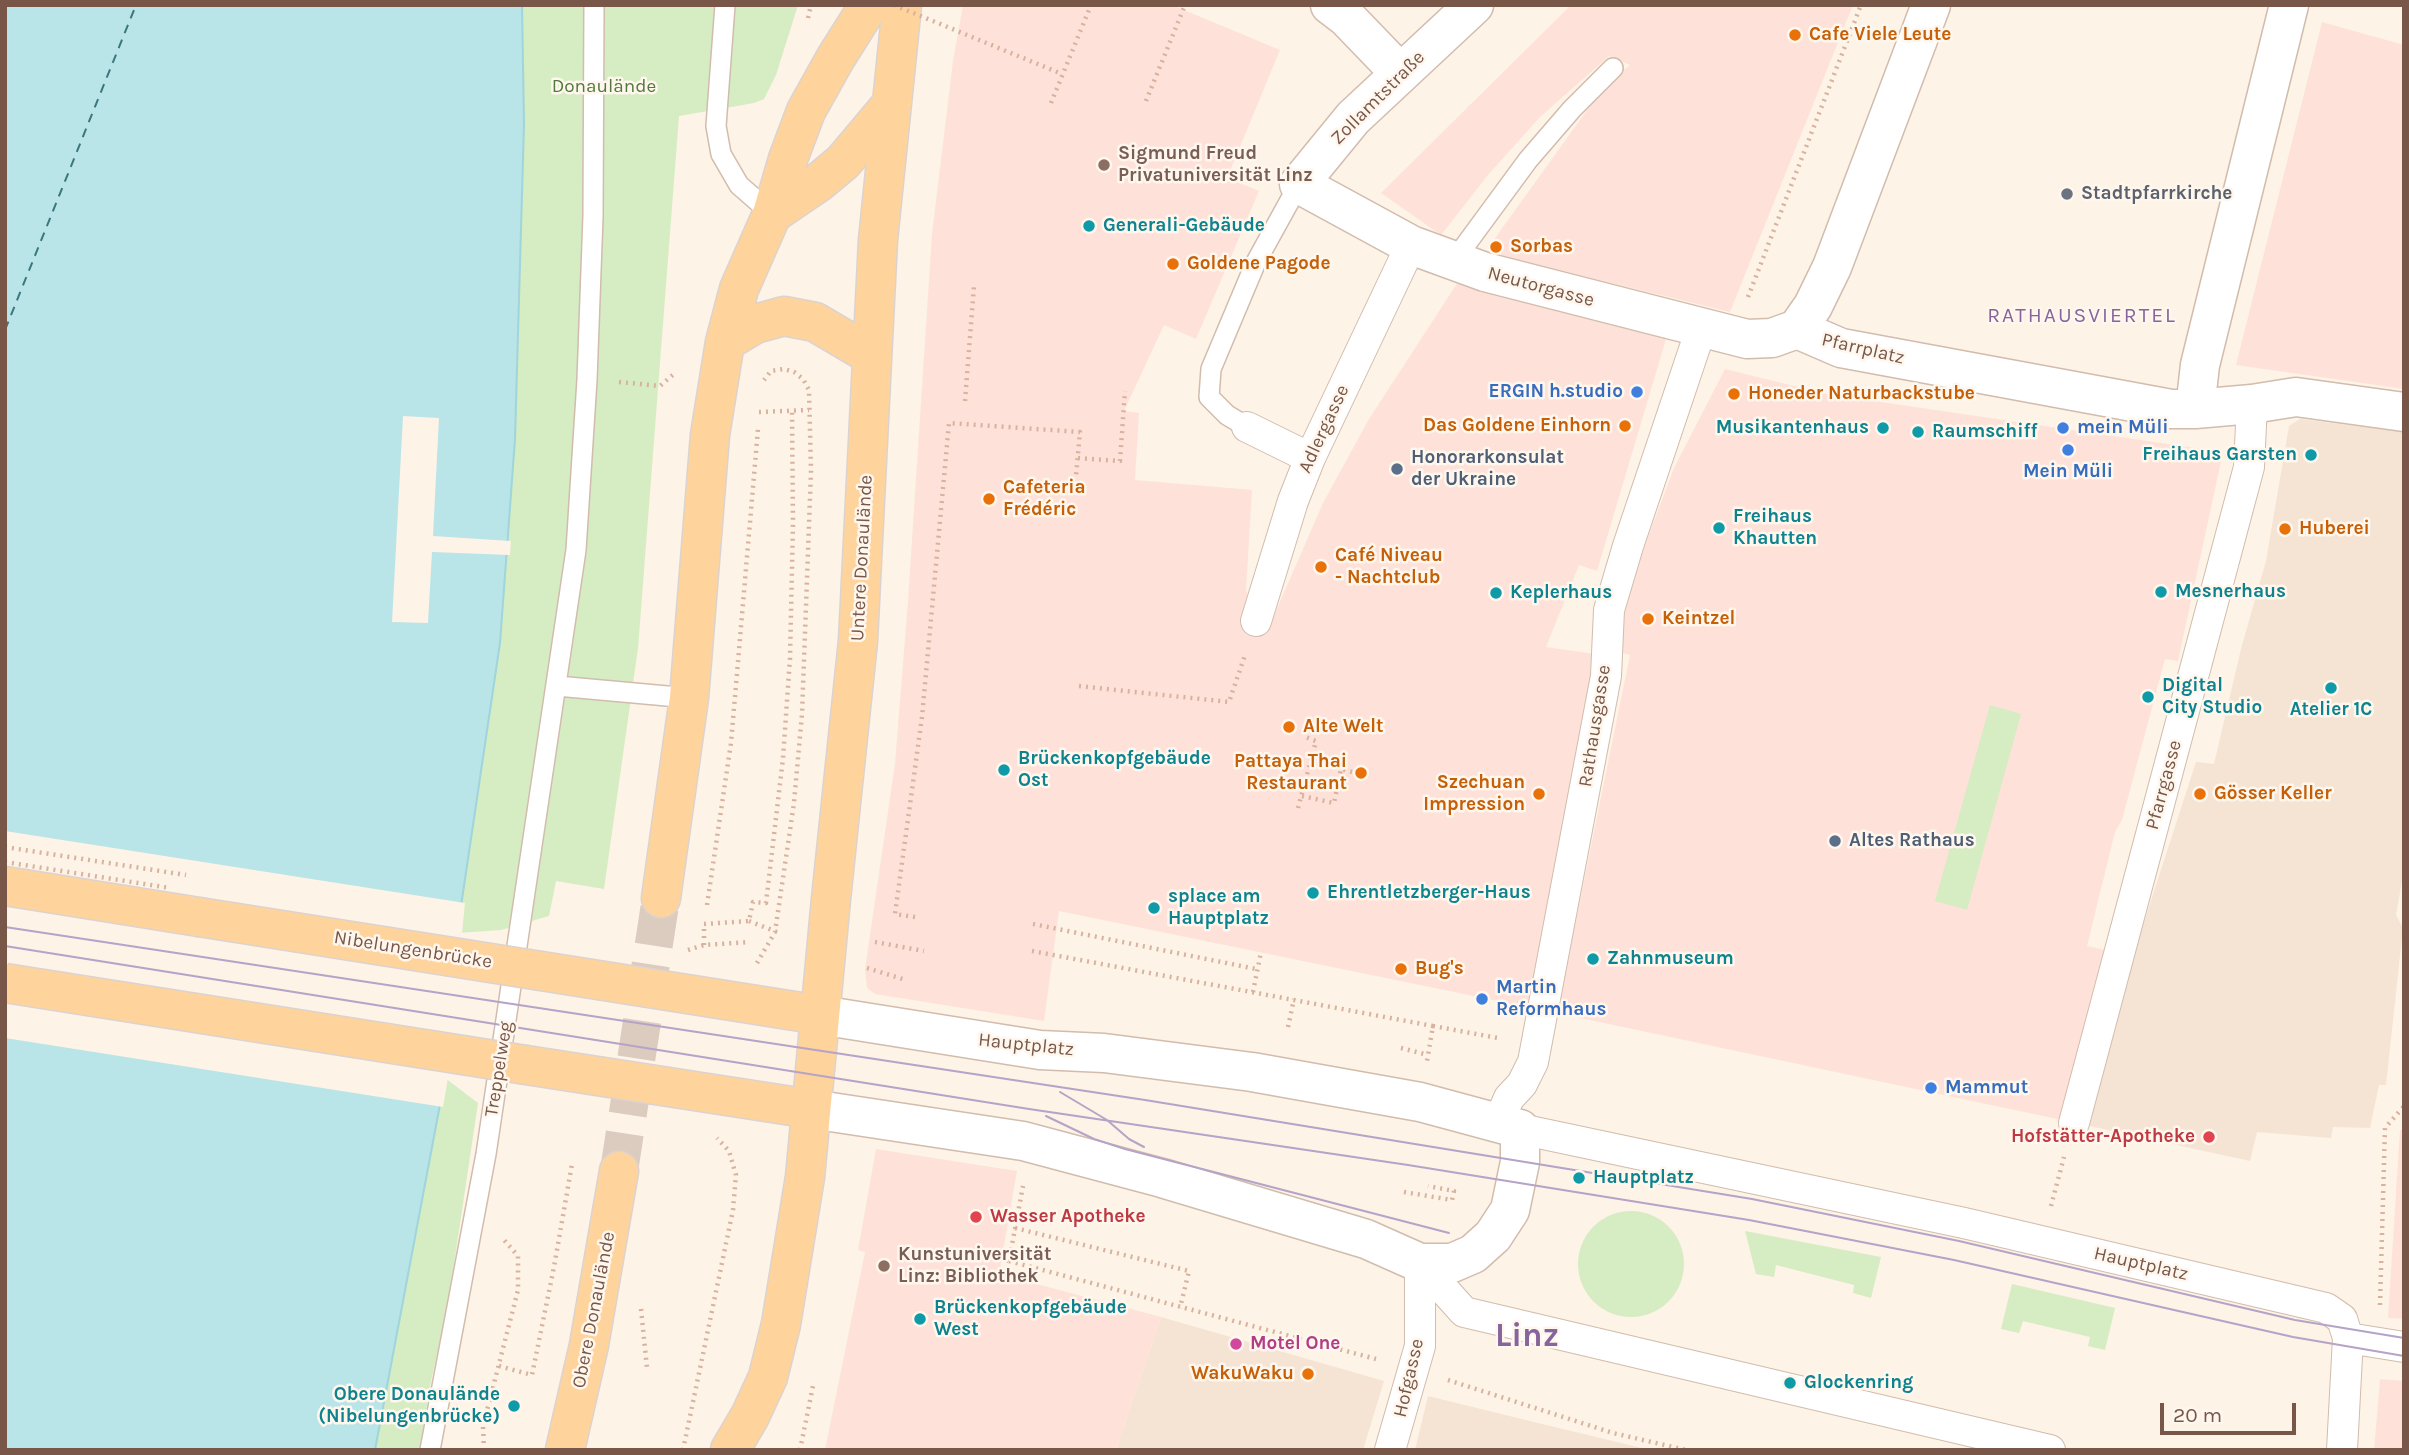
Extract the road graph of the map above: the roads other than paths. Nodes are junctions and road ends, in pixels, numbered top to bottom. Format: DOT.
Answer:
graph roads {
  1 [pos="594,5"];
  2 [pos="725,5"];
  3 [pos="869,5"];
  4 [pos="902,5"];
  5 [pos="1330,5"];
  6 [pos="1474,5"];
  7 [pos="1931,5"];
  8 [pos="2289,5"];
  9 [pos="1613,68"];
  10 [pos="1401,74"];
  11 [pos="891,105"];
  12 [pos="1299,184"];
  13 [pos="772,214"];
  14 [pos="1412,245"];
  15 [pos="1453,262"];
  16 [pos="1797,328"];
  17 [pos="1717,332"];
  18 [pos="725,342"];
  19 [pos="871,355"];
  20 [pos="2252,404"];
  21 [pos="2196,409"];
  22 [pos="2404,412"];
  23 [pos="1247,427"];
  24 [pos="1310,458"];
  25 [pos="1256,621"];
  26 [pos="557,686"];
  27 [pos="689,698"];
  28 [pos="5,886"];
  29 [pos="662,898"];
  30 [pos="5,983"];
  31 [pos="820,1015"];
  32 [pos="811,1109"];
  33 [pos="2074,1123"];
  34 [pos="1509,1126"];
  35 [pos="619,1171"];
  36 [pos="1420,1263"];
  37 [pos="2345,1329"];
  38 [pos="2404,1347"];
  39 [pos="430,1450"];
  40 [pos="565,1450"];
  41 [pos="730,1450"];
  42 [pos="1390,1450"];
  43 [pos="2050,1450"];
  44 [pos="2343,1450"];
  1 -- 26 [label="lane, Treppelweg"];
  2 -- 13 [label="lane"];
  3 -- 13 [label="main road"];
  4 -- 11 [label="main road, Untere Donaulände"];
  5 -- 10 [label="street"];
  6 -- 10 [label="street, Zollamtstraße"];
  7 -- 16 [label="street, Pfarrplatz"];
  8 -- 21 [label="street"];
  9 -- 15 [label="lane"];
  10 -- 12 [label="street, Zollamtstraße"];
  11 -- 13 [label="main road"];
  11 -- 19 [label="main road, Untere Donaulände"];
  12 -- 14 [label="street, Neutorgasse"];
  12 -- 23 [label="lane, Zollamtstraße"];
  13 -- 18 [label="main road"];
  14 -- 15 [label="street, Neutorgasse"];
  14 -- 24 [label="street, Adlergasse"];
  15 -- 17 [label="street, Neutorgasse"];
  16 -- 17 [label="street, Neutorgasse"];
  16 -- 21 [label="street, Pfarrplatz"];
  17 -- 34 [label="street, Rathausgasse"];
  18 -- 19 [label="main road"];
  18 -- 27 [label="main road"];
  19 -- 31 [label="main road, Untere Donaulände"];
  20 -- 21 [label="street, Pfarrplatz"];
  20 -- 22 [label="street, Pfarrplatz"];
  20 -- 33 [label="street, Pfarrgasse"];
  23 -- 24 [label="street, Zollamtstraße"];
  24 -- 25 [label="street, Adlergasse"];
  26 -- 27 [label="lane"];
  26 -- 39 [label="lane, Treppelweg"];
  27 -- 29 [label="main road"];
  28 -- 31 [label="main road, Nibelungenbrücke, bridge"];
  30 -- 32 [label="main road, bridge"];
  31 -- 32 [label="main road, Untere Donaulände"];
  31 -- 34 [label="street, Hauptplatz"];
  32 -- 36 [label="street"];
  32 -- 41 [label="main road, Untere Donaulände"];
  34 -- 36 [label="street"];
  34 -- 37 [label="street, Hauptplatz"];
  35 -- 40 [label="main road, Obere Donaulände"];
  36 -- 42 [label="street, Hofgasse"];
  36 -- 43 [label="street"];
  37 -- 38 [label="street, Hauptplatz"];
  37 -- 44 [label="street"];
}
